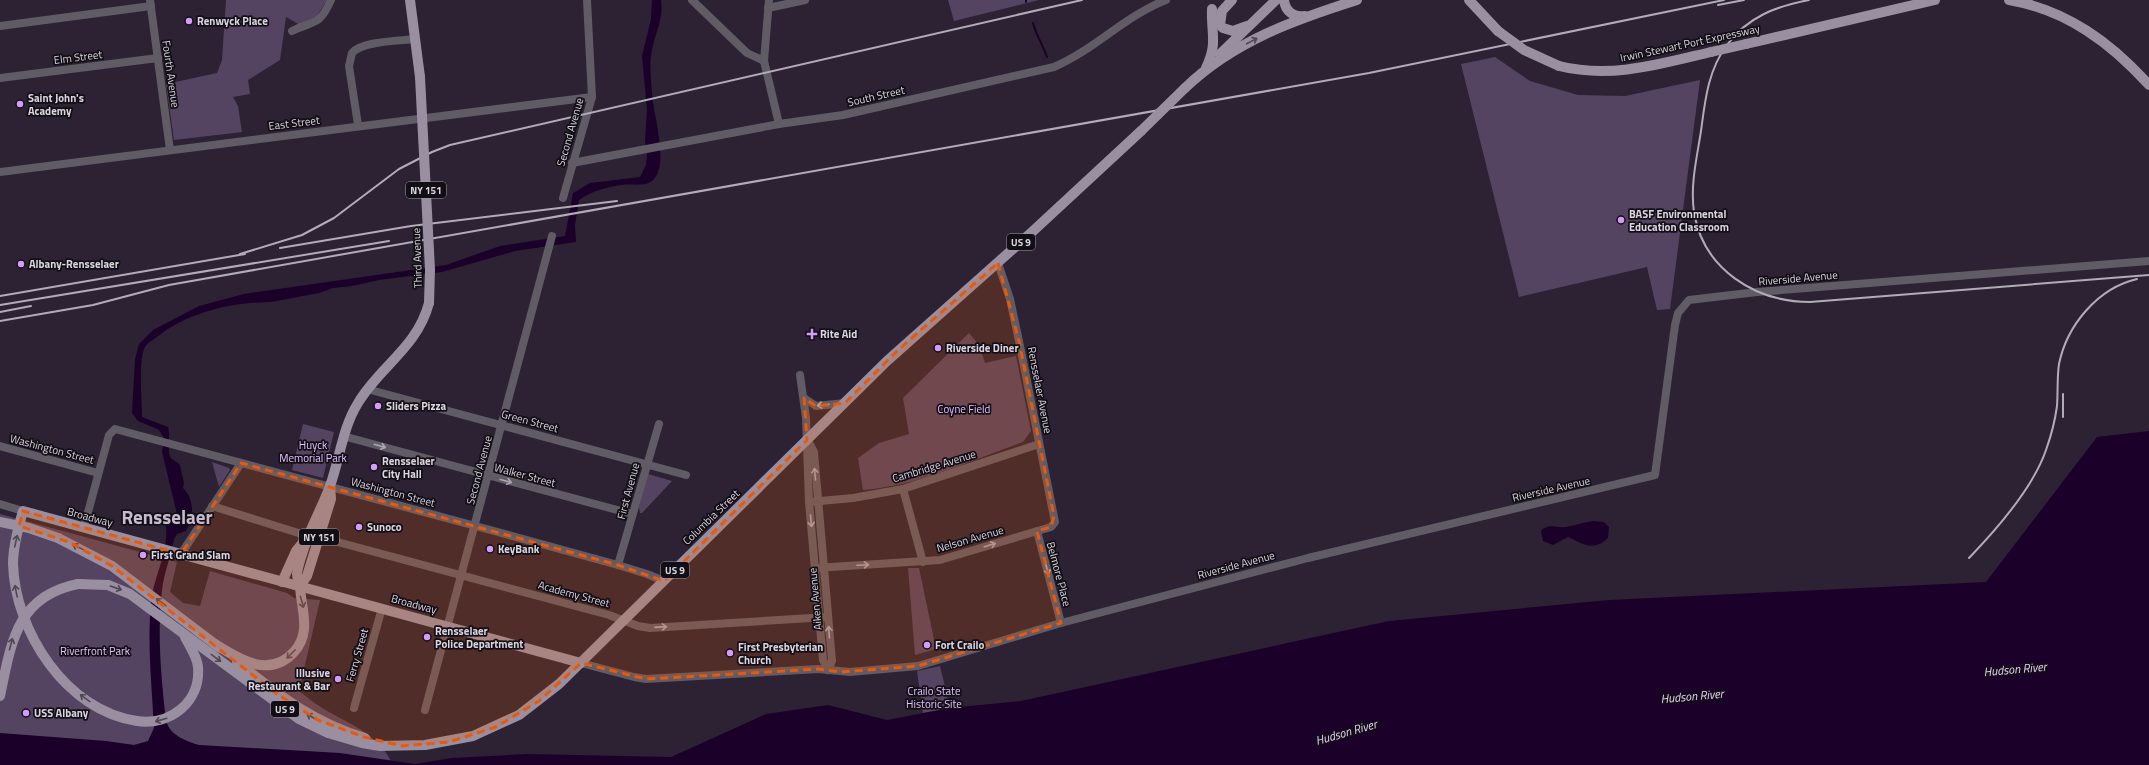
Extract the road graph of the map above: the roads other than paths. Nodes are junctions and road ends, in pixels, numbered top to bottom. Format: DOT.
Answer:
graph roads {
  1 [pos="331,0"];
  2 [pos="410,0"];
  3 [pos="587,0"];
  4 [pos="692,0"];
  5 [pos="805,0"];
  6 [pos="1166,0"];
  7 [pos="1232,0"];
  8 [pos="1276,0"];
  9 [pos="1284,0"];
  10 [pos="1357,0"];
  11 [pos="1469,0"];
  12 [pos="1475,0"];
  13 [pos="1935,0"];
  14 [pos="2009,0"];
  15 [pos="151,3"];
  16 [pos="769,4"];
  17 [pos="1210,5"];
  18 [pos="1480,12"];
  19 [pos="1309,16"];
  20 [pos="1252,23"];
  21 [pos="0,26"];
  22 [pos="1223,28"];
  23 [pos="292,31"];
  24 [pos="415,39"];
  25 [pos="158,58"];
  26 [pos="764,62"];
  27 [pos="1206,68"];
  28 [pos="0,78"];
  29 [pos="2149,86"];
  30 [pos="592,97"];
  31 [pos="779,124"];
  32 [pos="358,126"];
  33 [pos="170,150"];
  34 [pos="572,163"];
  35 [pos="0,172"];
  36 [pos="563,198"];
  37 [pos="552,236"];
  38 [pos="2149,261"];
  39 [pos="998,263"];
  40 [pos="800,375"];
  41 [pos="368,389"];
  42 [pos="804,398"];
  43 [pos="845,402"];
  44 [pos="659,424"];
  45 [pos="503,425"];
  46 [pos="343,436"];
  47 [pos="808,440"];
  48 [pos="1039,444"];
  49 [pos="0,446"];
  50 [pos="241,462"];
  51 [pos="646,464"];
  52 [pos="98,473"];
  53 [pos="686,475"];
  54 [pos="489,476"];
  55 [pos="330,486"];
  56 [pos="903,489"];
  57 [pos="818,501"];
  58 [pos="809,502"];
  59 [pos="0,504"];
  60 [pos="212,506"];
  61 [pos="24,511"];
  62 [pos="632,514"];
  63 [pos="0,522"];
  64 [pos="1055,522"];
  65 [pos="476,526"];
  66 [pos="84,527"];
  67 [pos="1037,531"];
  68 [pos="314,536"];
  69 [pos="180,554"];
  70 [pos="923,562"];
  71 [pos="618,565"];
  72 [pos="824,567"];
  73 [pos="815,568"];
  74 [pos="462,575"];
  75 [pos="664,581"];
  76 [pos="282,582"];
  77 [pos="300,586"];
  78 [pos="382,608"];
  79 [pos="828,616"];
  80 [pos="819,617"];
  81 [pos="623,621"];
  82 [pos="1061,623"];
  83 [pos="448,626"];
  84 [pos="184,635"];
  85 [pos="215,644"];
  86 [pos="582,663"];
  87 [pos="828,670"];
  88 [pos="0,696"];
  89 [pos="354,708"];
  90 [pos="425,710"];
  91 [pos="402,746"];
  1 -- 23 [label="street"];
  2 -- 24 [label="main road, Third Avenue / NY 151"];
  3 -- 30 [label="street, Second Avenue"];
  4 -- 26 [label="street"];
  5 -- 16 [label="street"];
  6 -- 31 [label="street, South Street"];
  7 -- 22 [label="main road"];
  8 -- 20 [label="main road, US 9"];
  9 -- 19 [label="main road"];
  10 -- 19 [label="main road"];
  11 -- 18 [label="main road, Irwin Stewart Port Expressway"];
  12 -- 18 [label="main road"];
  13 -- 18 [label="main road, Irwin Stewart Port Expressway, bridge"];
  14 -- 29 [label="main road"];
  15 -- 21 [label="street"];
  15 -- 25 [label="street, Fourth Avenue"];
  16 -- 26 [label="street"];
  17 -- 22 [label="main road"];
  17 -- 27 [label="main road"];
  27 -- 19 [label="main road, one-way"];
  20 -- 22 [label="main road"];
  20 -- 27 [label="main road, US 9"];
  24 -- 32 [label="street"];
  24 -- 41 [label="main road, Third Avenue / NY 151, bridge"];
  25 -- 28 [label="street, Elm Street"];
  25 -- 33 [label="street, Fourth Avenue"];
  26 -- 31 [label="street"];
  27 -- 39 [label="main road, US 9, bridge"];
  30 -- 32 [label="street, East Street"];
  30 -- 34 [label="street, Second Avenue"];
  31 -- 34 [label="street, South Street"];
  32 -- 33 [label="street, East Street"];
  33 -- 35 [label="street, East Street"];
  34 -- 36 [label="street, Second Avenue"];
  37 -- 45 [label="street, Second Avenue"];
  38 -- 82 [label="street, Riverside Avenue"];
  39 -- 43 [label="main road, US 9"];
  39 -- 48 [label="street, Rensselaer Avenue"];
  40 -- 42 [label="street, Aiken Avenue"];
  41 -- 45 [label="street, Green Street"];
  41 -- 46 [label="main road, Third Avenue / NY 151"];
  43 -- 42 [label="street, one-way"];
  42 -- 47 [label="street, Aiken Avenue"];
  43 -- 47 [label="main road, US 9"];
  44 -- 51 [label="street, First Avenue"];
  45 -- 51 [label="street, Green Street"];
  45 -- 54 [label="street, Second Avenue"];
  46 -- 54 [label="street, Walker Street, one-way"];
  46 -- 55 [label="main road, Third Avenue / NY 151"];
  57 -- 47 [label="street, Aiken Avenue, one-way"];
  47 -- 58 [label="street, Aiken Avenue"];
  47 -- 75 [label="main road, Columbia Street / US 9"];
  48 -- 56 [label="street, Cambridge Avenue"];
  48 -- 64 [label="street, Rensselaer Avenue"];
  49 -- 52 [label="street, Washington Street"];
  50 -- 52 [label="street, Washington Street"];
  50 -- 55 [label="street, Washington Street"];
  50 -- 60 [label="street"];
  51 -- 53 [label="street, Green Street"];
  51 -- 62 [label="street, First Avenue"];
  52 -- 66 [label="street"];
  54 -- 62 [label="street, Walker Street, one-way"];
  54 -- 65 [label="street, Second Avenue"];
  55 -- 65 [label="street, Washington Street"];
  55 -- 68 [label="main road, Third Avenue / NY 151"];
  56 -- 57 [label="street, Cambridge Avenue"];
  56 -- 70 [label="street"];
  57 -- 58 [label="street, Cambridge Avenue"];
  57 -- 72 [label="street, Aiken Avenue"];
  58 -- 73 [label="street, Aiken Avenue, one-way"];
  59 -- 61 [label="street, Broadway"];
  60 -- 68 [label="street, Academy Street"];
  60 -- 69 [label="street"];
  61 -- 66 [label="main road, Broadway"];
  84 -- 61 [label="main road, one-way"];
  62 -- 71 [label="street, First Avenue"];
  85 -- 63 [label="main road, US 9, one-way, bridge"];
  64 -- 67 [label="street, Nelson Avenue"];
  65 -- 71 [label="street, Washington Street"];
  65 -- 74 [label="street, Second Avenue"];
  66 -- 69 [label="main road, Broadway"];
  70 -- 67 [label="street, Nelson Avenue, one-way"];
  67 -- 82 [label="street, Belmore Place, one-way"];
  68 -- 74 [label="street, Academy Street"];
  68 -- 76 [label="main road"];
  68 -- 77 [label="main road, Third Avenue / NY 151"];
  69 -- 76 [label="main road, Broadway"];
  72 -- 70 [label="street, Nelson Avenue, one-way"];
  71 -- 75 [label="street, Washington Street"];
  72 -- 73 [label="street, Nelson Avenue"];
  72 -- 79 [label="street, Aiken Avenue"];
  73 -- 80 [label="street, Aiken Avenue"];
  74 -- 81 [label="street, Academy Street"];
  74 -- 83 [label="street, Second Avenue"];
  75 -- 81 [label="main road, Columbia Street / US 9"];
  76 -- 77 [label="main road, Broadway"];
  77 -- 78 [label="main road, Broadway"];
  77 -- 85 [label="main road, one-way"];
  78 -- 83 [label="main road, Broadway"];
  78 -- 89 [label="street, Ferry Street"];
  79 -- 80 [label="street, Academy Street"];
  87 -- 79 [label="street, Aiken Avenue, one-way"];
  81 -- 80 [label="street, Academy Street, one-way"];
  80 -- 87 [label="street, Aiken Avenue"];
  81 -- 86 [label="main road, Columbia Street / US 9"];
  82 -- 87 [label="street, Riverside Avenue"];
  83 -- 86 [label="main road, Broadway"];
  83 -- 90 [label="street, Second Avenue"];
  88 -- 84 [label="main road, US 9, one-way, bridge"];
  84 -- 91 [label="main road, US 9, one-way"];
  91 -- 85 [label="main road, US 9, one-way"];
  86 -- 87 [label="street, Broadway"];
  86 -- 91 [label="main road, US 9"];
}
